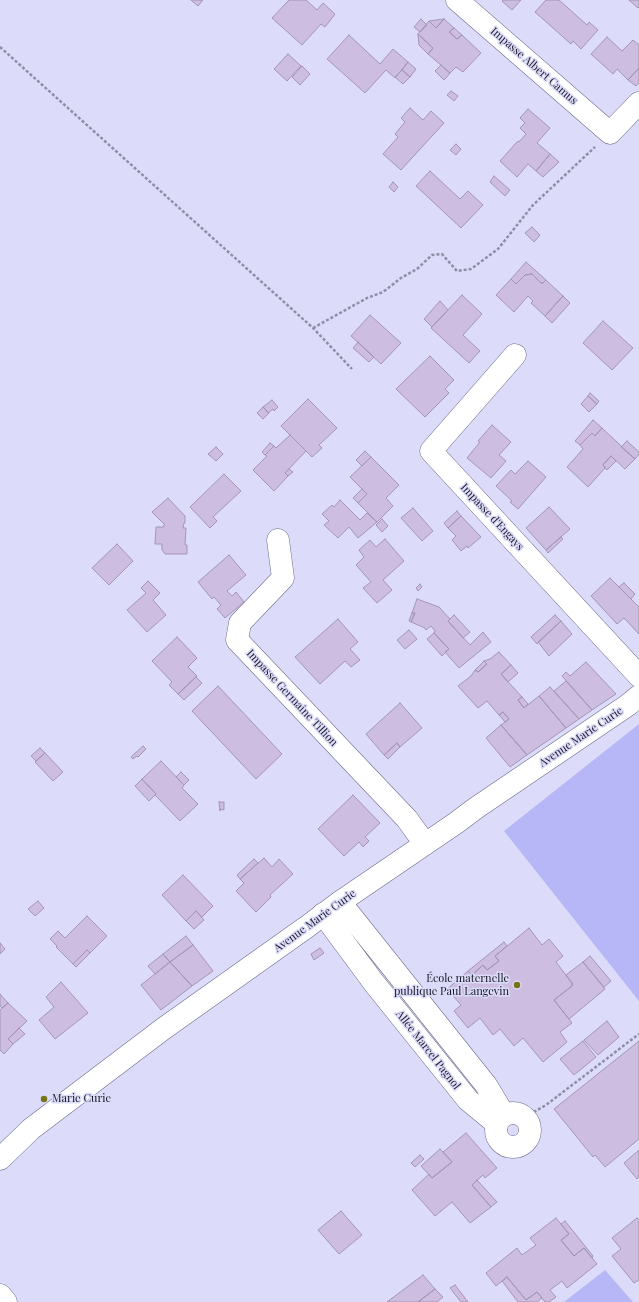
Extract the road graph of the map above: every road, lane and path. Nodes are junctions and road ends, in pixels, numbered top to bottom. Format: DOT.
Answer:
graph roads {
  1 [pos="458,0"];
  2 [pos="0,47"];
  3 [pos="639,103"];
  4 [pos="610,133"];
  5 [pos="313,328"];
  6 [pos="515,355"];
  7 [pos="352,368"];
  8 [pos="278,540"];
  9 [pos="639,676"];
  10 [pos="639,696"];
  11 [pos="426,844"];
  12 [pos="332,908"];
  13 [pos="639,1034"];
  14 [pos="508,1118"];
  15 [pos="2,1154"];
  16 [pos="0,1295"];
  17 [pos="6,1302"];
  1 -- 4 [label="street, Impasse Albert Camus"];
  2 -- 5 [label="path"];
  3 -- 4 [label="street"];
  4 -- 5 [label="path"];
  5 -- 7 [label="path"];
  6 -- 9 [label="street, Impasse d'Engays"];
  8 -- 11 [label="street, Impasse Germaine Tillion"];
  10 -- 11 [label="street, Avenue Marie Curie"];
  11 -- 12 [label="street, Avenue Marie Curie"];
  12 -- 14 [label="street, Allée Marcel Pagnol"];
  12 -- 15 [label="street, Avenue Marie Curie"];
  13 -- 14 [label="path"];
  16 -- 17 [label="street"];
}
